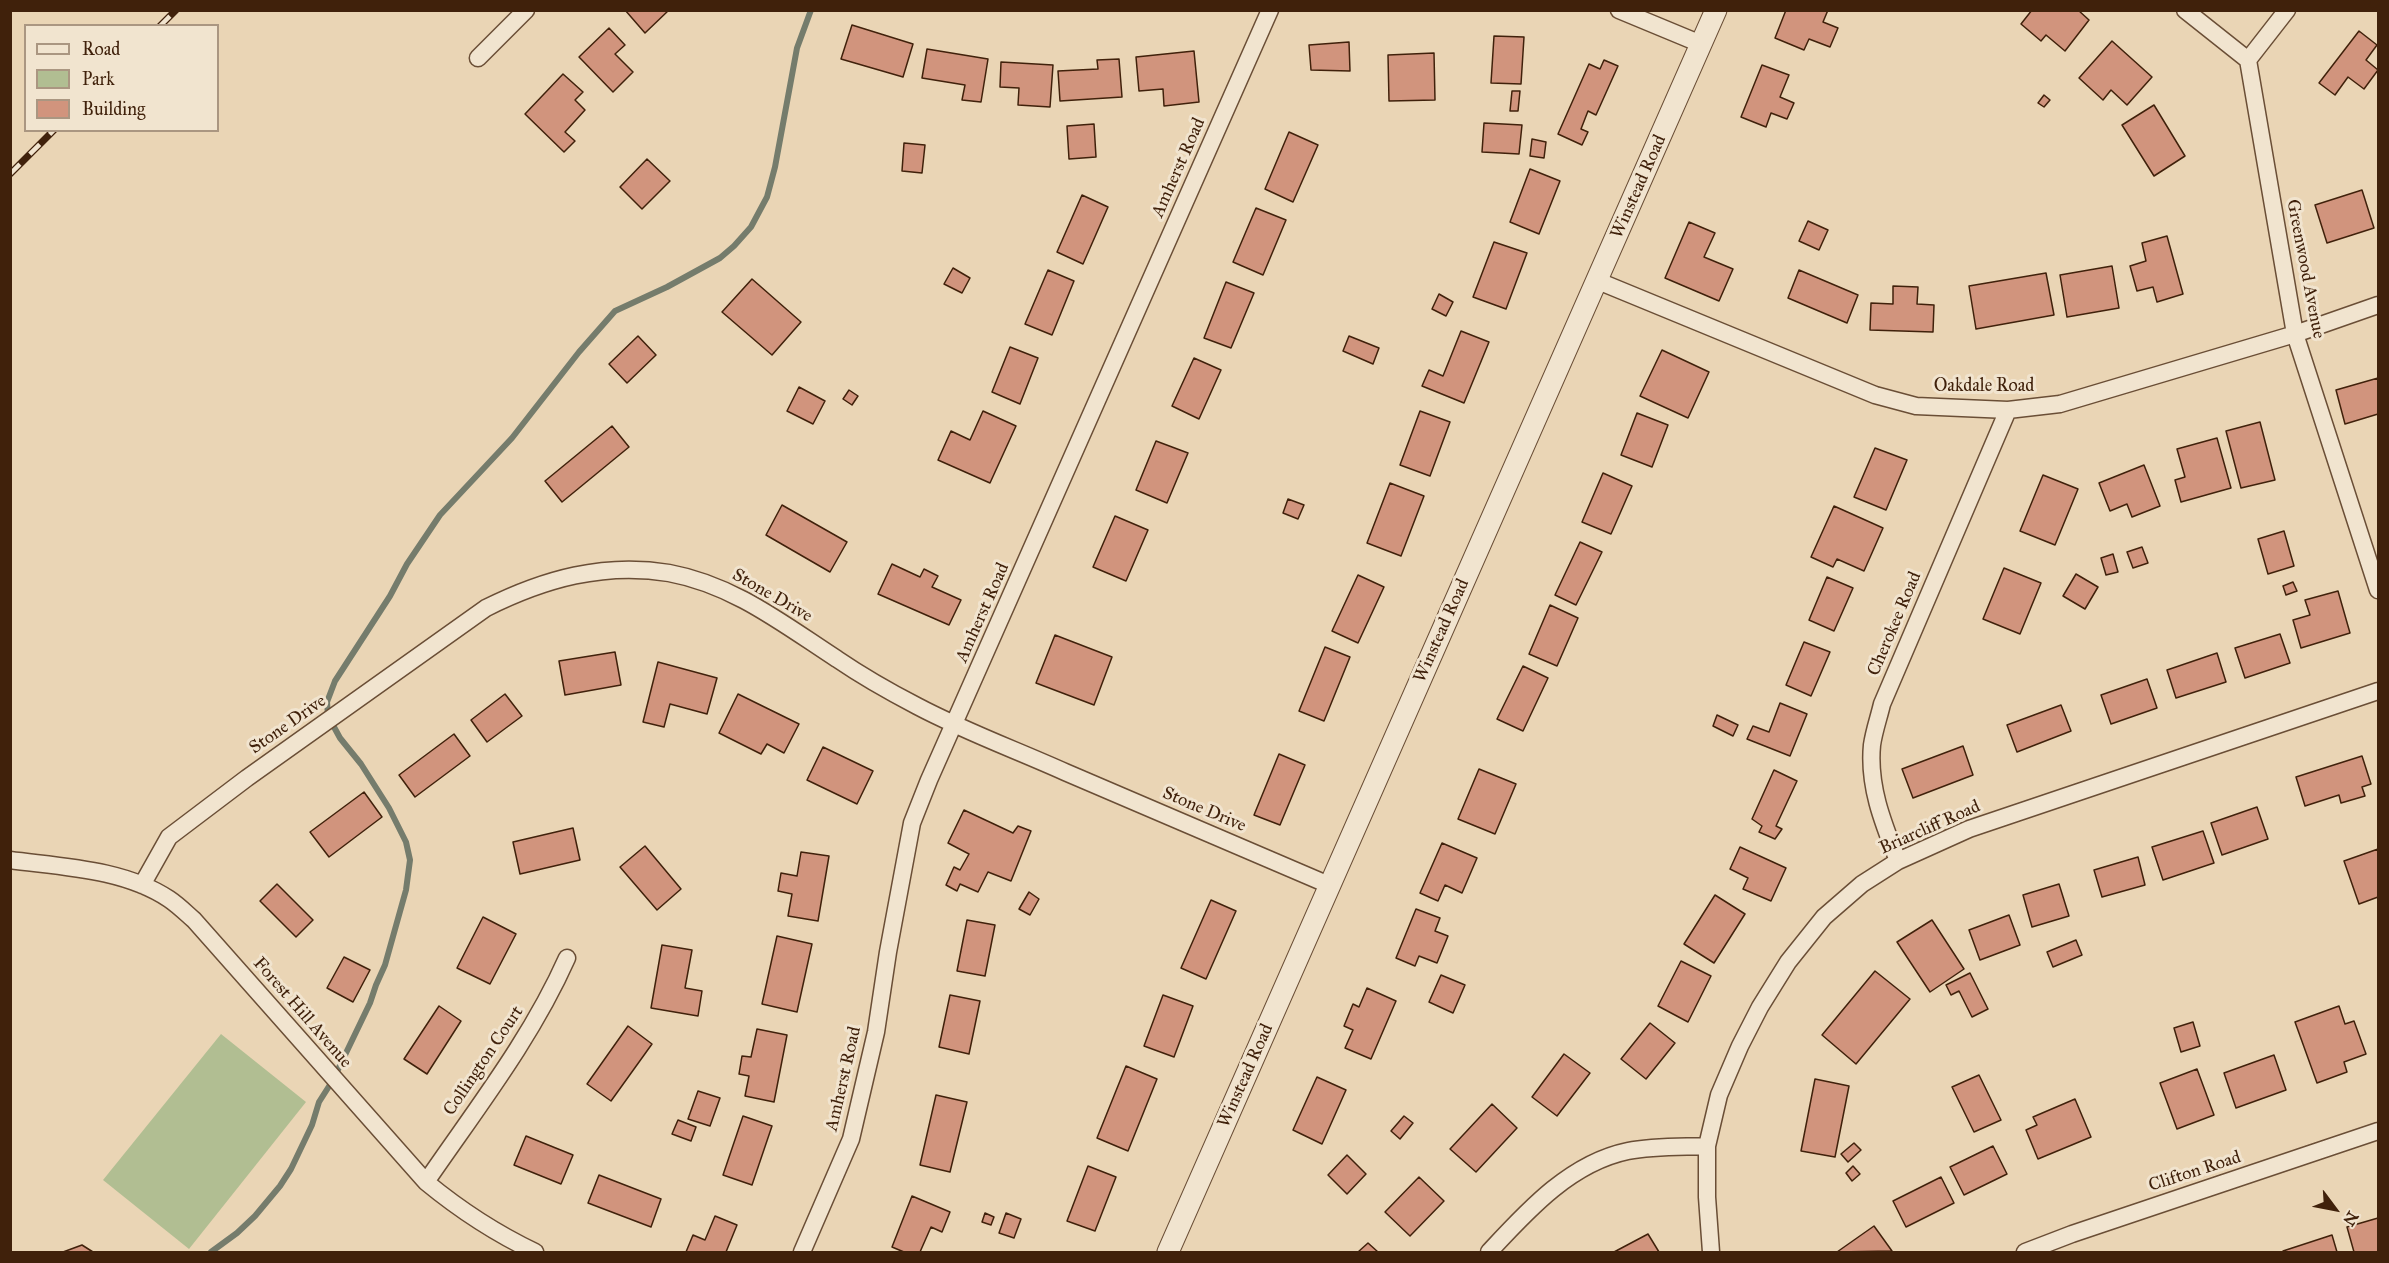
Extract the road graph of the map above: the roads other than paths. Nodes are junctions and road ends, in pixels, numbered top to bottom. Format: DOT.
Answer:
graph roads {
  1 [pos="526,10"];
  2 [pos="1270,10"];
  3 [pos="1619,10"];
  4 [pos="1716,10"];
  5 [pos="2185,10"];
  6 [pos="2287,10"];
  7 [pos="1701,44"];
  8 [pos="478,58"];
  9 [pos="2248,60"];
  10 [pos="1598,280"];
  11 [pos="2379,305"];
  12 [pos="2295,334"];
  13 [pos="2008,410"];
  14 [pos="2379,590"];
  15 [pos="2379,691"];
  16 [pos="955,724"];
  17 [pos="10,860"];
  18 [pos="1898,861"];
  19 [pos="142,885"];
  20 [pos="1329,885"];
  21 [pos="567,958"];
  22 [pos="2379,1131"];
  23 [pos="1707,1146"];
  24 [pos="426,1182"];
  25 [pos="535,1252"];
  26 [pos="802,1252"];
  27 [pos="1168,1252"];
  28 [pos="1488,1252"];
  29 [pos="1711,1252"];
  30 [pos="2025,1252"];
  1 -- 8 [label="street"];
  2 -- 16 [label="street, Amherst Road"];
  3 -- 7 [label="street"];
  4 -- 7 [label="street, Winstead Road"];
  5 -- 9 [label="street"];
  6 -- 9 [label="street"];
  7 -- 10 [label="street, Winstead Road"];
  9 -- 12 [label="street, Greenwood Avenue"];
  10 -- 13 [label="street, Oakdale Road"];
  10 -- 20 [label="street, Winstead Road"];
  11 -- 12 [label="street, Oakdale Road"];
  12 -- 13 [label="street, Oakdale Road"];
  12 -- 14 [label="street, Greenwood Avenue"];
  13 -- 18 [label="street, Cherokee Road"];
  15 -- 18 [label="street, Briarcliff Road"];
  16 -- 19 [label="street, Stone Drive"];
  16 -- 20 [label="street, Stone Drive"];
  16 -- 26 [label="street, Amherst Road"];
  17 -- 19 [label="street, Forest Hill Avenue"];
  18 -- 23 [label="street, Briarcliff Road"];
  19 -- 24 [label="street, Forest Hill Avenue"];
  20 -- 27 [label="street, Winstead Road"];
  21 -- 24 [label="street, Collington Court"];
  22 -- 30 [label="street, Clifton Road"];
  23 -- 28 [label="street"];
  23 -- 29 [label="street, Briarcliff Road"];
  24 -- 25 [label="street, Forest Hill Avenue"];
}
